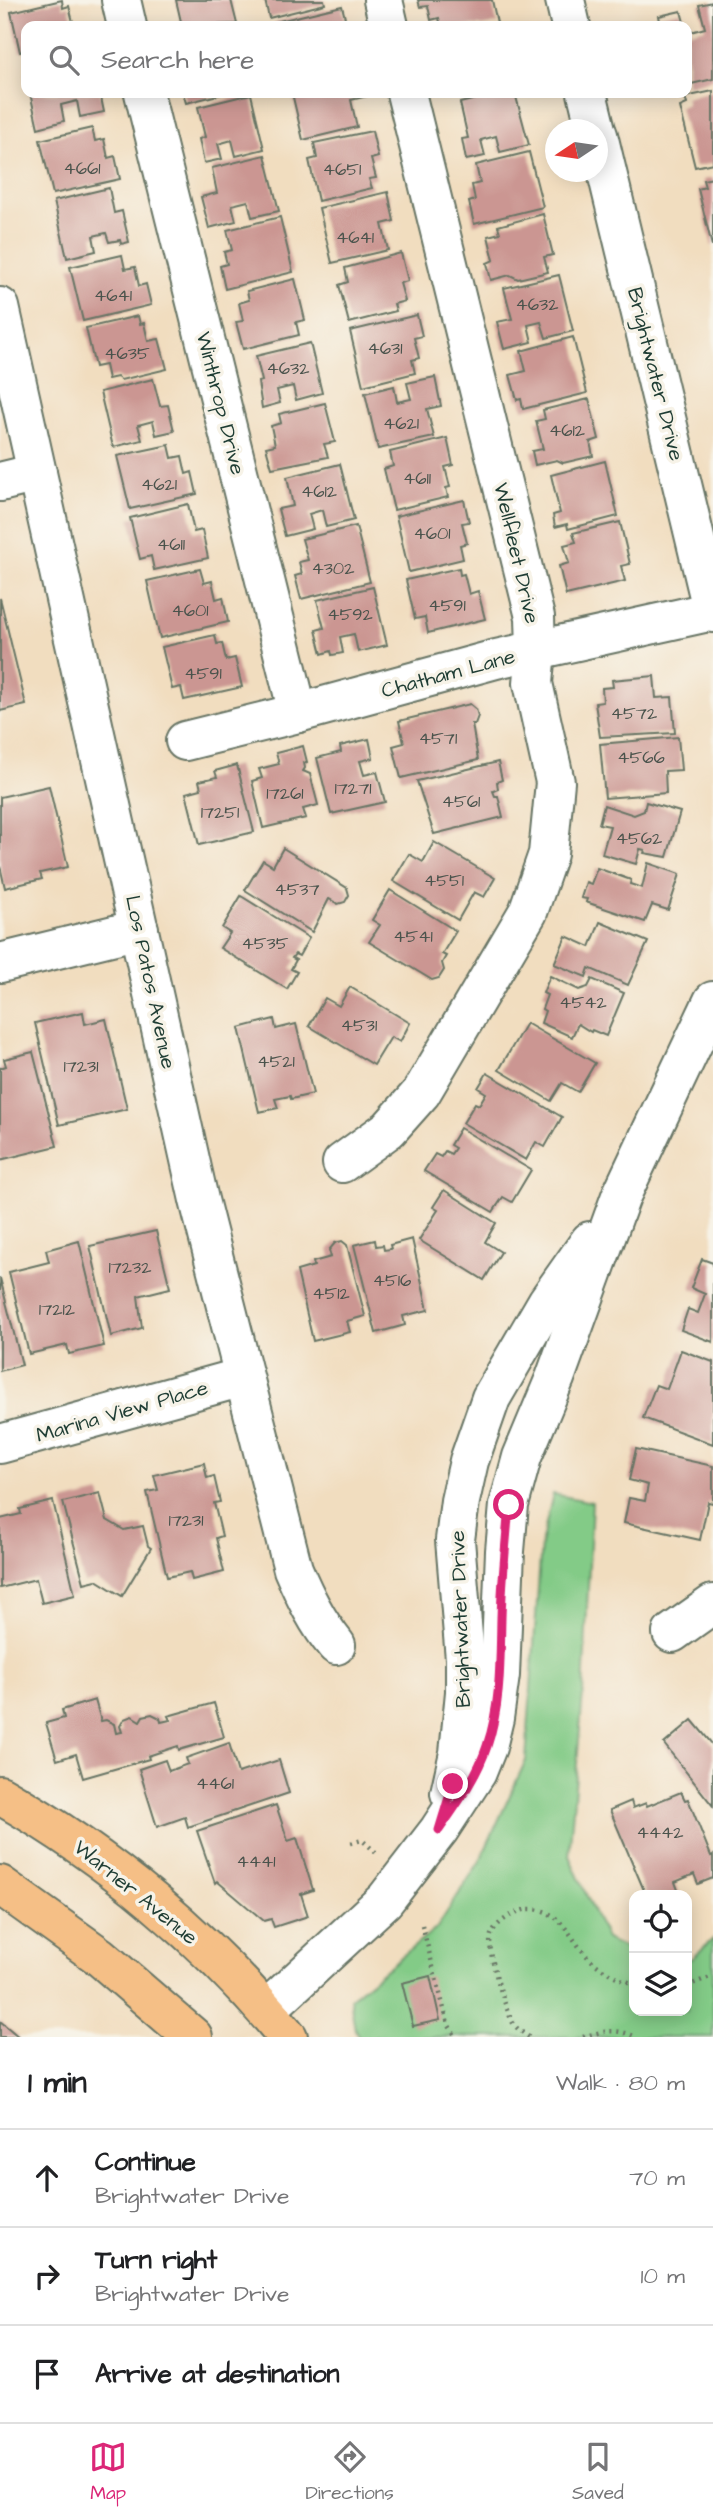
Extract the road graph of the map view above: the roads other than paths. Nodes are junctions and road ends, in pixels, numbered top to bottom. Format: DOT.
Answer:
graph roads {
  1 [pos="121,0"];
  2 [pos="383,0"];
  3 [pos="565,0"];
  4 [pos="126,21"];
  5 [pos="388,21"];
  6 [pos="570,21"];
  7 [pos="145,98"];
  8 [pos="407,98"];
  9 [pos="588,98"];
  10 [pos="593,119"];
  11 [pos="608,180"];
  12 [pos="0,307"];
  13 [pos="37,473"];
  14 [pos="0,482"];
  15 [pos="713,612"];
  16 [pos="536,650"];
  17 [pos="298,713"];
  18 [pos="185,741"];
  19 [pos="139,929"];
  20 [pos="0,963"];
  21 [pos="713,1001"];
  22 [pos="342,1163"];
  23 [pos="621,1196"];
  24 [pos="243,1377"];
  25 [pos="0,1444"];
  26 [pos="713,1604"];
  27 [pos="672,1633"];
  28 [pos="337,1645"];
  29 [pos="0,1795"];
  30 [pos="439,1830"];
  31 [pos="0,1885"];
  32 [pos="277,2024"];
  33 [pos="193,2037"];
  1 -- 4 [label="street"];
  2 -- 5 [label="street"];
  3 -- 6 [label="street"];
  7 -- 17 [label="street, Winthrop Drive"];
  8 -- 16 [label="street, Wellfleet Drive"];
  9 -- 10 [label="street"];
  11 -- 15 [label="street, Brightwater Drive"];
  12 -- 13 [label="street, Los Patos Avenue"];
  13 -- 14 [label="street"];
  13 -- 19 [label="street, Los Patos Avenue"];
  15 -- 16 [label="street, Chatham Lane"];
  16 -- 17 [label="street, Chatham Lane"];
  16 -- 22 [label="street, Wellfleet Drive"];
  17 -- 18 [label="street, Chatham Lane"];
  19 -- 20 [label="street"];
  19 -- 24 [label="street, Los Patos Avenue"];
  21 -- 23 [label="street, Brightwater Drive"];
  23 -- 30 [label="street, Brightwater Drive"];
  23 -- 30 [label="street, Brightwater Drive"];
  24 -- 25 [label="street, Marina View Place"];
  24 -- 28 [label="street, Los Patos Avenue"];
  26 -- 27 [label="street"];
  29 -- 32 [label="main road, Warner Avenue"];
  30 -- 32 [label="street, Brightwater Drive"];
  31 -- 33 [label="main road"];
}
